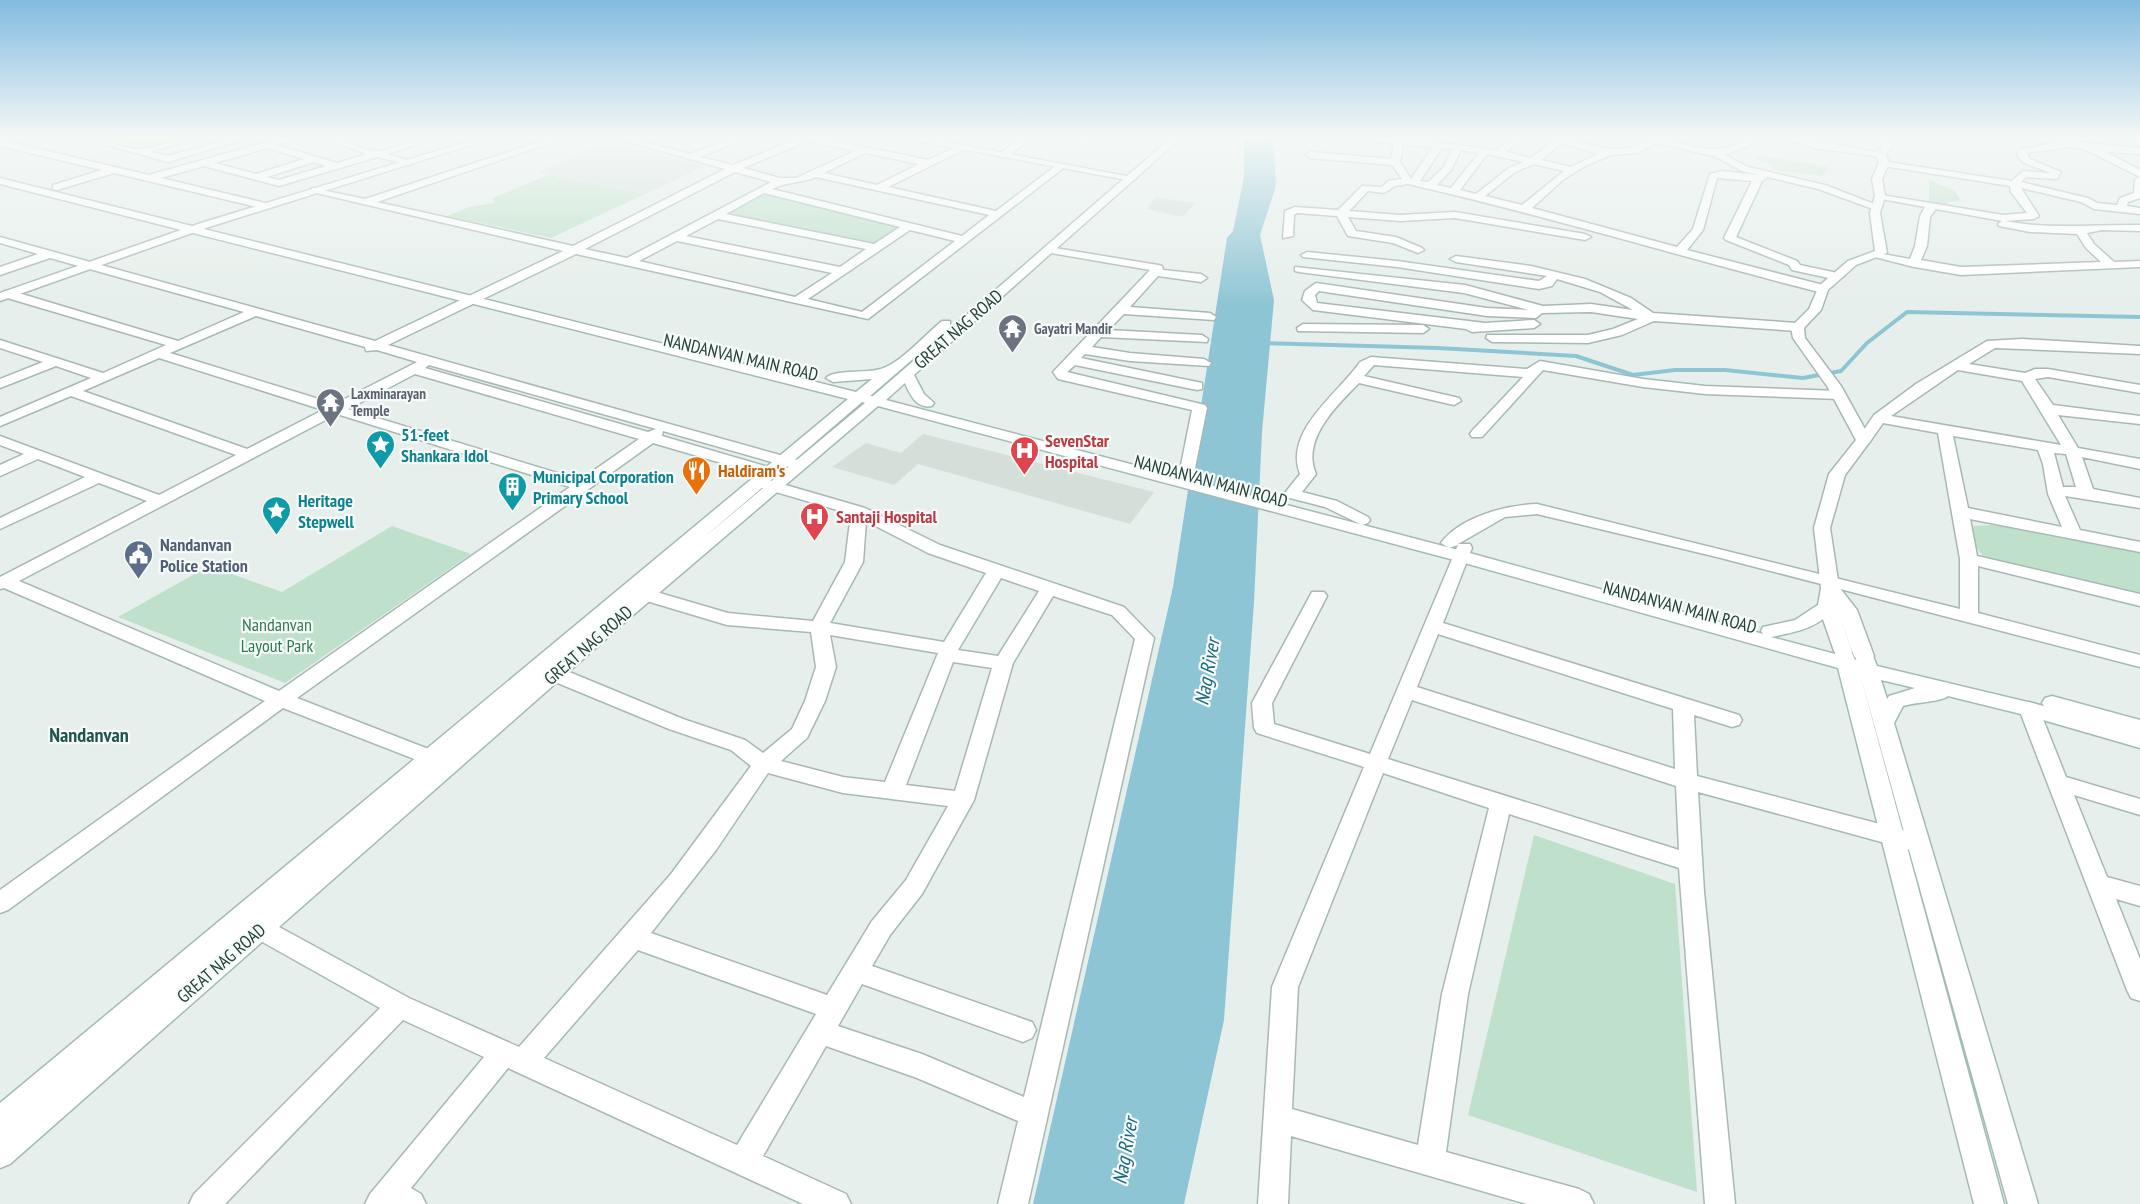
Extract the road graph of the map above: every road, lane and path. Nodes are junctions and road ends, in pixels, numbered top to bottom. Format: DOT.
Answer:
graph roads {
  1 [pos="48,193"];
  2 [pos="81,193"];
  3 [pos="212,193"];
  4 [pos="248,193"];
  5 [pos="306,193"];
  6 [pos="329,193"];
  7 [pos="392,193"];
  8 [pos="686,193"];
  9 [pos="757,193"];
  10 [pos="776,193"];
  11 [pos="902,193"];
  12 [pos="1025,193"];
  13 [pos="1108,193"];
  14 [pos="1110,193"];
  15 [pos="1360,193"];
  16 [pos="1463,193"];
  17 [pos="1483,193"];
  18 [pos="1543,193"];
  19 [pos="1708,193"];
  20 [pos="1753,193"];
  21 [pos="1845,193"];
  22 [pos="1878,193"];
  23 [pos="2017,193"];
  24 [pos="2055,193"];
  25 [pos="2139,193"];
  26 [pos="1478,197"];
  27 [pos="232,198"];
  28 [pos="365,202"];
  29 [pos="1878,202"];
  30 [pos="1931,205"];
  31 [pos="266,206"];
  32 [pos="2121,208"];
  33 [pos="1524,209"];
  34 [pos="2140,211"];
  35 [pos="1341,213"];
  36 [pos="997,214"];
  37 [pos="716,215"];
  38 [pos="1980,215"];
  39 [pos="205,225"];
  40 [pos="909,226"];
  41 [pos="2140,228"];
  42 [pos="191,229"];
  43 [pos="1609,229"];
  44 [pos="2080,231"];
  45 [pos="1287,236"];
  46 [pos="676,237"];
  47 [pos="964,240"];
  48 [pos="4,246"];
  49 [pos="876,248"];
  50 [pos="576,249"];
  51 [pos="1049,250"];
  52 [pos="1418,250"];
  53 [pos="1678,253"];
  54 [pos="1307,255"];
  55 [pos="43,256"];
  56 [pos="1877,256"];
  57 [pos="629,262"];
  58 [pos="1914,264"];
  59 [pos="2110,264"];
  60 [pos="2140,264"];
  61 [pos="82,267"];
  62 [pos="1299,269"];
  63 [pos="0,271"];
  64 [pos="841,271"];
  65 [pos="1155,272"];
  66 [pos="1839,276"];
  67 [pos="1201,278"];
  68 [pos="1552,278"];
  69 [pos="1578,281"];
  70 [pos="1823,289"];
  71 [pos="4,295"];
  72 [pos="474,297"];
  73 [pos="797,301"];
  74 [pos="1121,310"];
  75 [pos="255,312"];
  76 [pos="1538,313"];
  77 [pos="1210,317"];
  78 [pos="241,318"];
  79 [pos="1652,318"];
  80 [pos="1797,327"];
  81 [pos="1303,328"];
  82 [pos="1485,332"];
  83 [pos="1098,333"];
  84 [pos="1202,339"];
  85 [pos="0,344"];
  86 [pos="179,345"];
  87 [pos="376,346"];
  88 [pos="2140,350"];
  89 [pos="360,353"];
  90 [pos="158,354"];
  91 [pos="1077,355"];
  92 [pos="429,361"];
  93 [pos="55,362"];
  94 [pos="1958,366"];
  95 [pos="413,369"];
  96 [pos="900,372"];
  97 [pos="1531,376"];
  98 [pos="102,377"];
  99 [pos="1356,378"];
  100 [pos="2027,378"];
  101 [pos="827,383"];
  102 [pos="0,384"];
  103 [pos="2140,389"];
  104 [pos="1836,390"];
  105 [pos="69,391"];
  106 [pos="873,394"];
  107 [pos="1454,401"];
  108 [pos="922,408"];
  109 [pos="338,409"];
  110 [pos="2048,409"];
  111 [pos="1879,418"];
  112 [pos="841,421"];
  113 [pos="0,422"];
  114 [pos="2139,422"];
  115 [pos="1945,430"];
  116 [pos="658,433"];
  117 [pos="1477,434"];
  118 [pos="0,440"];
  119 [pos="1864,440"];
  120 [pos="2044,447"];
  121 [pos="2072,451"];
  122 [pos="37,454"];
  123 [pos="249,455"];
  124 [pos="2140,464"];
  125 [pos="0,471"];
  126 [pos="778,474"];
  127 [pos="98,477"];
  128 [pos="1181,477"];
  129 [pos="582,486"];
  130 [pos="2086,493"];
  131 [pos="2056,494"];
  132 [pos="159,500"];
  133 [pos="1270,501"];
  134 [pos="2140,503"];
  135 [pos="859,511"];
  136 [pos="1961,512"];
  137 [pos="1362,520"];
  138 [pos="0,524"];
  139 [pos="2073,534"];
  140 [pos="2140,547"];
  141 [pos="1458,549"];
  142 [pos="1969,559"];
  143 [pos="996,571"];
  144 [pos="3,583"];
  145 [pos="1048,589"];
  146 [pos="1828,592"];
  147 [pos="646,595"];
  148 [pos="1318,596"];
  149 [pos="2140,600"];
  150 [pos="1969,617"];
  151 [pos="1433,626"];
  152 [pos="819,627"];
  153 [pos="1770,631"];
  154 [pos="947,652"];
  155 [pos="1855,660"];
  156 [pos="2140,661"];
  157 [pos="1003,663"];
  158 [pos="555,674"];
  159 [pos="1406,691"];
  160 [pos="1974,695"];
  161 [pos="281,700"];
  162 [pos="1683,706"];
  163 [pos="2029,709"];
  164 [pos="1732,720"];
  165 [pos="1884,723"];
  166 [pos="2140,727"];
  167 [pos="2140,741"];
  168 [pos="440,761"];
  169 [pos="1376,763"];
  170 [pos="763,764"];
  171 [pos="1687,781"];
  172 [pos="2057,782"];
  173 [pos="892,792"];
  174 [pos="963,800"];
  175 [pos="1501,803"];
  176 [pos="2140,807"];
  177 [pos="1892,837"];
  178 [pos="1918,843"];
  179 [pos="1691,863"];
  180 [pos="2098,884"];
  181 [pos="2140,896"];
  182 [pos="0,903"];
  183 [pos="261,929"];
  184 [pos="634,939"];
  185 [pos="856,971"];
  186 [pos="2139,987"];
  187 [pos="400,1006"];
  188 [pos="827,1021"];
  189 [pos="1023,1030"];
  190 [pos="513,1058"];
  191 [pos="1017,1108"];
  192 [pos="1278,1119"];
  193 [pos="0,1121"];
  194 [pos="0,1154"];
  195 [pos="744,1161"];
  196 [pos="1430,1162"];
  197 [pos="394,1200"];
  198 [pos="204,1204"];
  199 [pos="836,1204"];
  200 [pos="1013,1204"];
  201 [pos="1273,1204"];
  202 [pos="1579,1204"];
  203 [pos="1720,1204"];
  204 [pos="1989,1204"];
  205 [pos="2023,1204"];
  1 -- 42 [label="street"];
  2 -- 39 [label="street"];
  3 -- 27 [label="street"];
  4 -- 27 [label="street"];
  5 -- 31 [label="street"];
  6 -- 28 [label="street"];
  7 -- 28 [label="street"];
  8 -- 50 [label="street"];
  9 -- 37 [label="street"];
  10 -- 40 [label="street"];
  11 -- 36 [label="street"];
  12 -- 36 [label="street"];
  13 -- 96 [label="street, GREAT NAG ROAD"];
  14 -- 51 [label="street, GREAT NAG ROAD"];
  15 -- 35 [label="street"];
  16 -- 26 [label="street"];
  17 -- 26 [label="street"];
  18 -- 33 [label="street"];
  19 -- 53 [label="street"];
  20 -- 66 [label="street"];
  21 -- 29 [label="street"];
  22 -- 29 [label="street"];
  23 -- 38 [label="street"];
  24 -- 32 [label="street"];
  25 -- 32 [label="street"];
  26 -- 33 [label="street"];
  27 -- 31 [label="street"];
  28 -- 50 [label="street"];
  29 -- 30 [label="street"];
  29 -- 56 [label="street"];
  30 -- 38 [label="street"];
  30 -- 58 [label="street"];
  31 -- 39 [label="street"];
  32 -- 34 [label="street"];
  33 -- 43 [label="street"];
  35 -- 43 [label="street"];
  35 -- 45 [label="street"];
  35 -- 52 [label="street"];
  36 -- 47 [label="street"];
  37 -- 46 [label="street"];
  37 -- 49 [label="street"];
  38 -- 44 [label="street"];
  39 -- 42 [label="street"];
  39 -- 72 [label="street"];
  40 -- 47 [label="street"];
  40 -- 49 [label="street"];
  41 -- 44 [label="street"];
  42 -- 61 [label="street"];
  42 -- 72 [label="street"];
  43 -- 53 [label="street"];
  44 -- 59 [label="street"];
  46 -- 57 [label="street"];
  46 -- 64 [label="street"];
  47 -- 73 [label="street"];
  48 -- 55 [label="street"];
  49 -- 64 [label="street"];
  50 -- 57 [label="street"];
  50 -- 72 [label="street"];
  51 -- 65 [label="street"];
  51 -- 96 [label="street, GREAT NAG ROAD"];
  53 -- 70 [label="street"];
  54 -- 68 [label="street"];
  55 -- 61 [label="street"];
  55 -- 63 [label="street"];
  56 -- 58 [label="street"];
  56 -- 66 [label="street"];
  57 -- 73 [label="street"];
  58 -- 59 [label="street"];
  59 -- 60 [label="street"];
  61 -- 71 [label="street"];
  61 -- 75 [label="street"];
  61 -- 78 [label="street"];
  62 -- 76 [label="street"];
  64 -- 73 [label="street"];
  65 -- 67 [label="street"];
  65 -- 74 [label="street"];
  66 -- 70 [label="street"];
  68 -- 69 [label="street"];
  68 -- 69 [label="street"];
  69 -- 79 [label="street"];
  70 -- 80 [label="street"];
  71 -- 86 [label="street"];
  72 -- 87 [label="street"];
  72 -- 101 [label="street"];
  74 -- 77 [label="street"];
  74 -- 83 [label="street"];
  75 -- 78 [label="street"];
  75 -- 87 [label="street"];
  76 -- 79 [label="street"];
  76 -- 82 [label="street"];
  76 -- 82 [label="street"];
  78 -- 86 [label="street"];
  78 -- 89 [label="street"];
  79 -- 80 [label="street"];
  79 -- 82 [label="street"];
  80 -- 104 [label="street"];
  81 -- 82 [label="street"];
  83 -- 84 [label="street"];
  83 -- 91 [label="street"];
  85 -- 93 [label="street"];
  86 -- 90 [label="street"];
  87 -- 89 [label="street"];
  87 -- 92 [label="street"];
  88 -- 94 [label="street"];
  89 -- 95 [label="street"];
  90 -- 98 [label="street"];
  90 -- 109 [label="street"];
  91 -- 91 [label="street"];
  91 -- 128 [label="street"];
  92 -- 95 [label="street"];
  92 -- 116 [label="street"];
  93 -- 98 [label="street"];
  93 -- 102 [label="street"];
  94 -- 100 [label="street"];
  94 -- 111 [label="street"];
  95 -- 109 [label="street"];
  95 -- 116 [label="street"];
  96 -- 101 [label="street"];
  96 -- 106 [label="street, GREAT NAG ROAD"];
  96 -- 108 [label="street"];
  97 -- 117 [label="street"];
  98 -- 105 [label="street"];
  99 -- 104 [label="street"];
  99 -- 107 [label="street"];
  99 -- 137 [label="street"];
  100 -- 103 [label="street"];
  100 -- 110 [label="street"];
  101 -- 106 [label="street"];
  101 -- 112 [label="street"];
  104 -- 119 [label="street"];
  105 -- 113 [label="street"];
  105 -- 123 [label="street"];
  106 -- 108 [label="street"];
  106 -- 112 [label="street, GREAT NAG ROAD"];
  108 -- 112 [label="street"];
  108 -- 128 [label="street"];
  109 -- 123 [label="street"];
  109 -- 129 [label="street"];
  110 -- 114 [label="street"];
  110 -- 121 [label="street"];
  111 -- 115 [label="street"];
  111 -- 119 [label="street"];
  112 -- 126 [label="street, GREAT NAG ROAD"];
  115 -- 120 [label="street"];
  115 -- 136 [label="street"];
  116 -- 126 [label="street"];
  116 -- 126 [label="street"];
  116 -- 129 [label="street"];
  118 -- 122 [label="street"];
  119 -- 146 [label="street"];
  120 -- 121 [label="street"];
  120 -- 131 [label="street"];
  121 -- 124 [label="street"];
  121 -- 130 [label="street"];
  122 -- 125 [label="street"];
  122 -- 127 [label="street"];
  123 -- 132 [label="street"];
  126 -- 135 [label="street"];
  126 -- 147 [label="street, GREAT NAG ROAD"];
  126 -- 168 [label="street, GREAT NAG ROAD"];
  127 -- 132 [label="street"];
  127 -- 138 [label="street"];
  128 -- 133 [label="street"];
  129 -- 161 [label="street"];
  130 -- 131 [label="street"];
  130 -- 134 [label="street"];
  131 -- 139 [label="street"];
  132 -- 144 [label="street"];
  133 -- 137 [label="street, NANDANVAN MAIN ROAD"];
  133 -- 141 [label="street"];
  135 -- 143 [label="street"];
  135 -- 152 [label="street"];
  136 -- 139 [label="street"];
  136 -- 142 [label="street"];
  137 -- 141 [label="street, NANDANVAN MAIN ROAD"];
  139 -- 140 [label="street"];
  141 -- 146 [label="street"];
  141 -- 151 [label="street"];
  141 -- 153 [label="street, NANDANVAN MAIN ROAD"];
  141 -- 155 [label="street"];
  142 -- 149 [label="street"];
  142 -- 150 [label="street"];
  143 -- 145 [label="street"];
  143 -- 154 [label="street"];
  144 -- 161 [label="street"];
  145 -- 157 [label="street"];
  145 -- 200 [label="street"];
  146 -- 150 [label="street"];
  146 -- 153 [label="street"];
  146 -- 155 [label="street"];
  147 -- 152 [label="street"];
  147 -- 158 [label="street, GREAT NAG ROAD"];
  148 -- 169 [label="street"];
  150 -- 156 [label="street"];
  151 -- 159 [label="street"];
  151 -- 162 [label="street"];
  152 -- 154 [label="street"];
  152 -- 170 [label="street"];
  153 -- 155 [label="street, NANDANVAN MAIN ROAD"];
  154 -- 157 [label="street"];
  154 -- 173 [label="street"];
  155 -- 160 [label="street"];
  155 -- 165 [label="street"];
  155 -- 166 [label="street, NANDANVAN MAIN ROAD"];
  155 -- 177 [label="street"];
  157 -- 174 [label="street"];
  158 -- 168 [label="street, GREAT NAG ROAD"];
  158 -- 170 [label="street"];
  159 -- 169 [label="street"];
  159 -- 171 [label="street"];
  160 -- 163 [label="street"];
  160 -- 165 [label="street"];
  161 -- 168 [label="street"];
  161 -- 182 [label="street"];
  162 -- 164 [label="street"];
  162 -- 171 [label="street"];
  163 -- 167 [label="street"];
  163 -- 172 [label="street"];
  165 -- 178 [label="street"];
  168 -- 183 [label="street, GREAT NAG ROAD"];
  168 -- 193 [label="street, GREAT NAG ROAD"];
  169 -- 175 [label="street"];
  169 -- 192 [label="street"];
  170 -- 173 [label="street"];
  170 -- 184 [label="street"];
  171 -- 177 [label="street"];
  171 -- 179 [label="street"];
  172 -- 176 [label="street"];
  172 -- 180 [label="street"];
  173 -- 174 [label="street"];
  174 -- 185 [label="street"];
  175 -- 179 [label="street"];
  175 -- 196 [label="street"];
  177 -- 178 [label="street"];
  177 -- 204 [label="street"];
  178 -- 205 [label="street"];
  179 -- 203 [label="street"];
  180 -- 181 [label="street"];
  180 -- 186 [label="street"];
  183 -- 187 [label="street"];
  183 -- 194 [label="street, GREAT NAG ROAD"];
  184 -- 188 [label="street"];
  184 -- 190 [label="street"];
  185 -- 188 [label="street"];
  185 -- 189 [label="street"];
  187 -- 190 [label="street"];
  187 -- 198 [label="street"];
  188 -- 191 [label="street"];
  188 -- 195 [label="street"];
  190 -- 195 [label="street"];
  190 -- 197 [label="street"];
  192 -- 196 [label="street"];
  192 -- 201 [label="street"];
  195 -- 199 [label="street"];
  196 -- 202 [label="street"];
}
